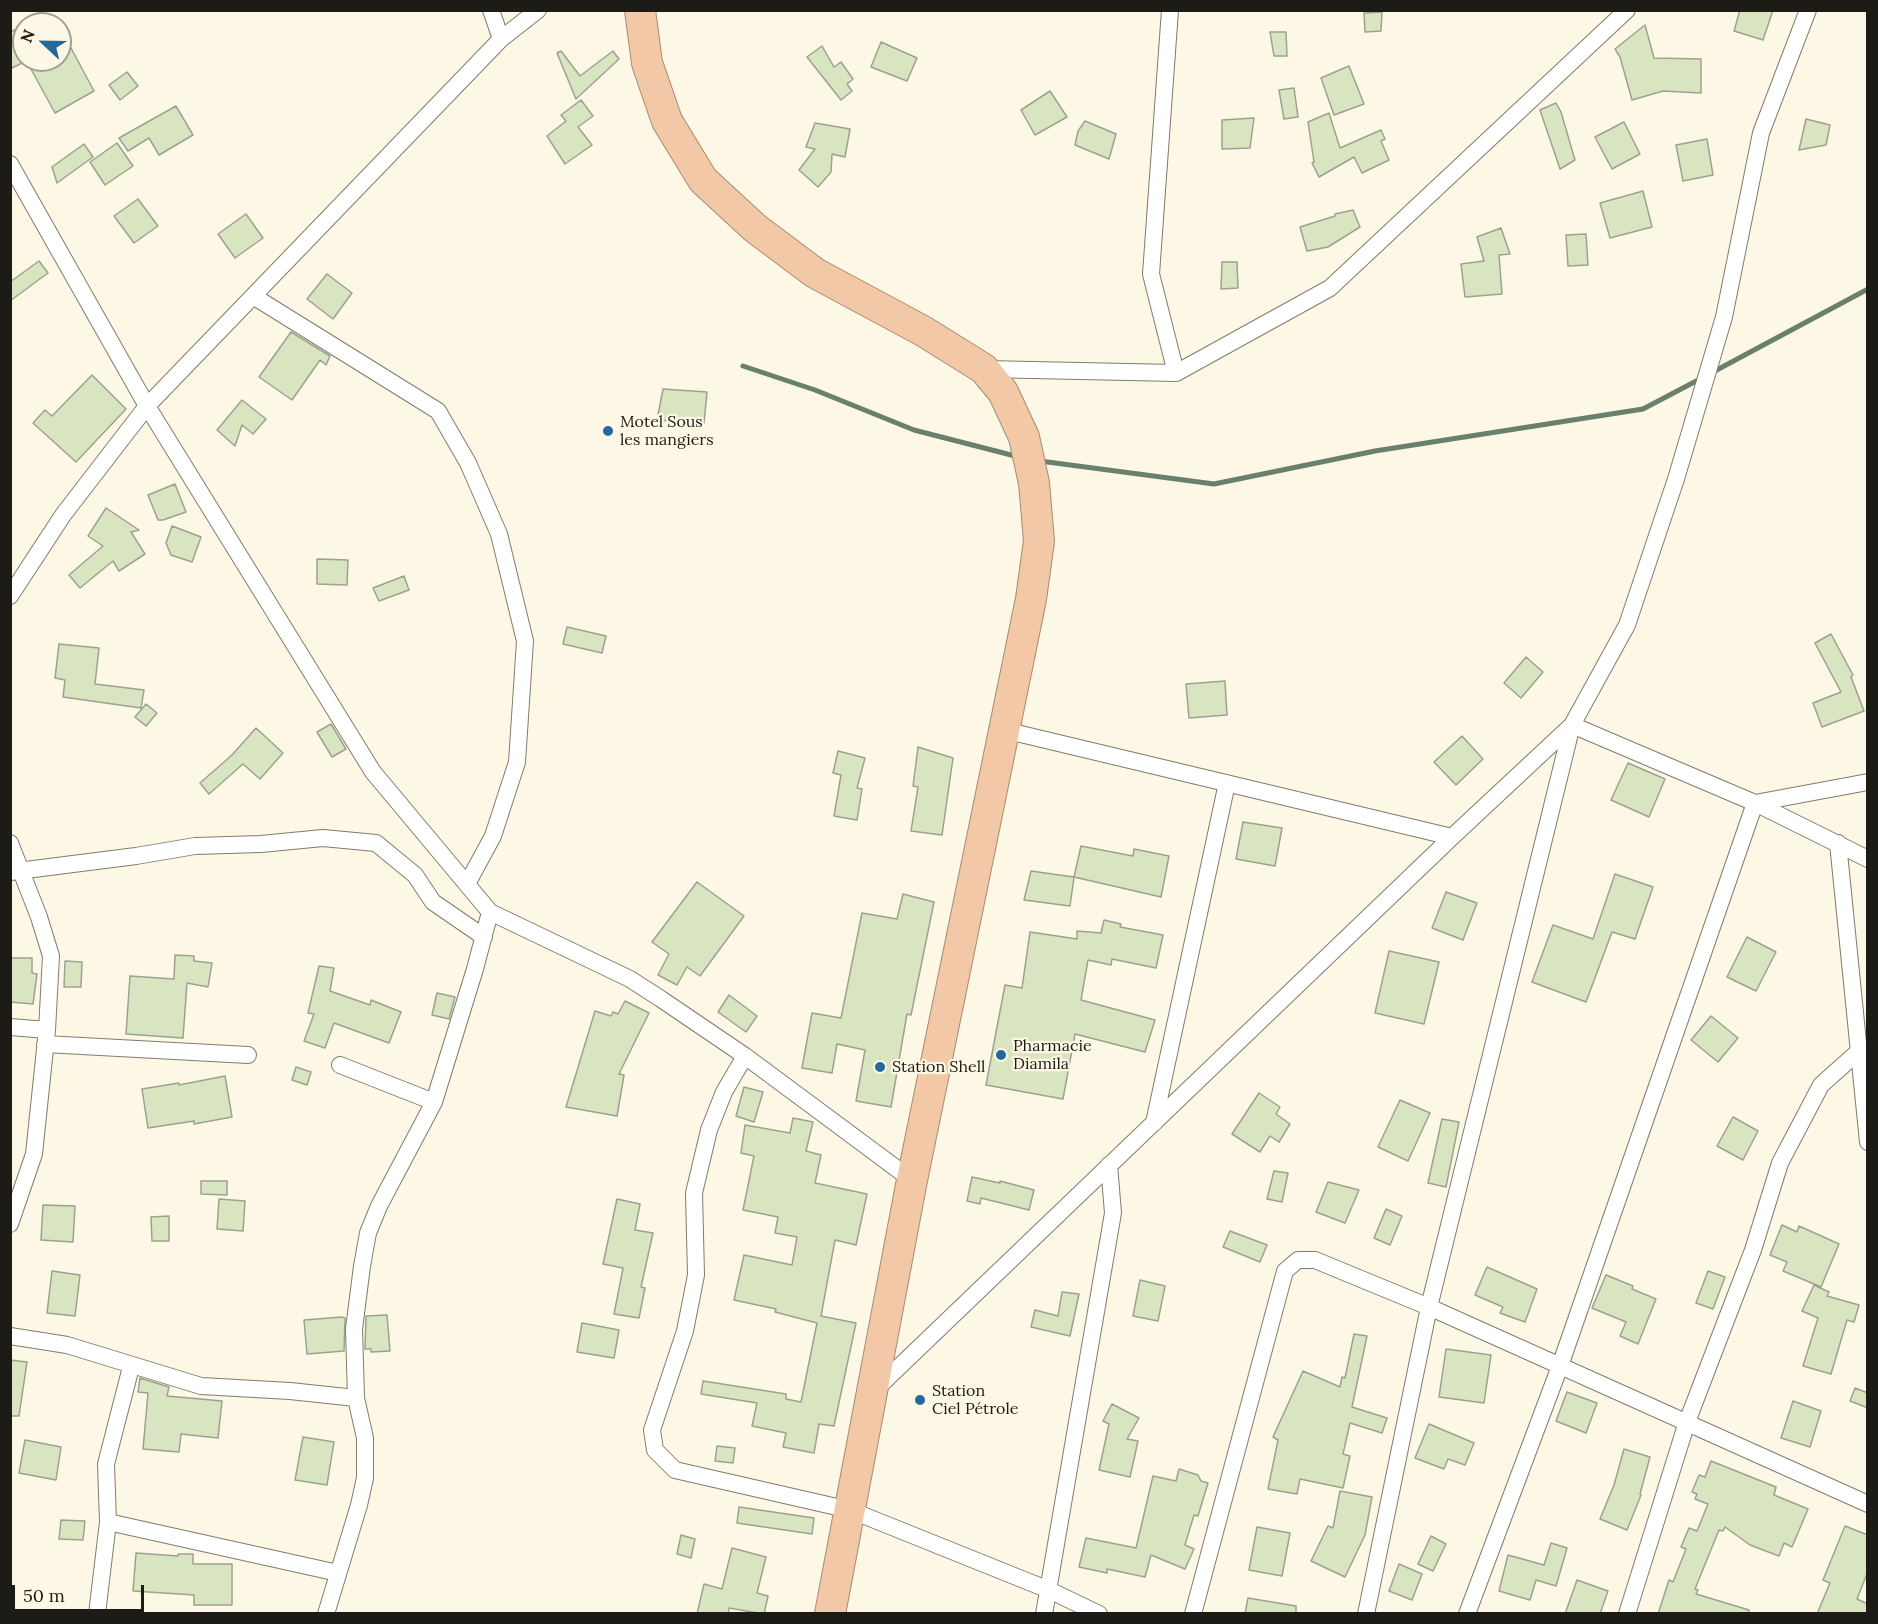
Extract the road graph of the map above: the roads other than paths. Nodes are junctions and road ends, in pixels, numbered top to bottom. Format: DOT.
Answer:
graph roads {
  1 [pos="491,10"];
  2 [pos="538,10"];
  3 [pos="640,10"];
  4 [pos="1170,10"];
  5 [pos="1627,10"];
  6 [pos="1808,10"];
  7 [pos="501,39"];
  8 [pos="10,164"];
  9 [pos="253,296"];
  10 [pos="984,369"];
  11 [pos="1176,373"];
  12 [pos="147,406"];
  13 [pos="11,595"];
  14 [pos="1572,725"];
  15 [pos="1004,730"];
  16 [pos="1868,782"];
  17 [pos="1227,783"];
  18 [pos="1755,803"];
  19 [pos="1452,837"];
  20 [pos="10,843"];
  21 [pos="1838,843"];
  22 [pos="1868,859"];
  23 [pos="16,871"];
  24 [pos="466,884"];
  25 [pos="490,912"];
  26 [pos="484,937"];
  27 [pos="10,1027"];
  28 [pos="46,1037"];
  29 [pos="1858,1052"];
  30 [pos="248,1056"];
  31 [pos="745,1056"];
  32 [pos="340,1065"];
  33 [pos="434,1101"];
  34 [pos="1154,1123"];
  35 [pos="1868,1143"];
  36 [pos="1109,1165"];
  37 [pos="912,1180"];
  38 [pos="10,1224"];
  39 [pos="1429,1307"];
  40 [pos="10,1336"];
  41 [pos="131,1366"];
  42 [pos="1560,1366"];
  43 [pos="873,1392"];
  44 [pos="356,1398"];
  45 [pos="1687,1422"];
  46 [pos="1868,1504"];
  47 [pos="850,1510"];
  48 [pos="108,1522"];
  49 [pos="338,1573"];
  50 [pos="1049,1590"];
  51 [pos="97,1614"];
  52 [pos="326,1614"];
  53 [pos="830,1614"];
  54 [pos="1044,1614"];
  55 [pos="1099,1614"];
  56 [pos="1193,1614"];
  57 [pos="1366,1614"];
  58 [pos="1467,1614"];
  59 [pos="1627,1614"];
  1 -- 7 [label="street"];
  2 -- 7 [label="street"];
  3 -- 10 [label="highway"];
  4 -- 11 [label="street"];
  5 -- 11 [label="street"];
  6 -- 14 [label="street"];
  7 -- 9 [label="street"];
  8 -- 12 [label="street"];
  9 -- 12 [label="street"];
  9 -- 24 [label="street"];
  10 -- 11 [label="street"];
  10 -- 15 [label="highway"];
  12 -- 13 [label="street"];
  12 -- 24 [label="street"];
  14 -- 18 [label="street"];
  14 -- 19 [label="street"];
  14 -- 39 [label="street"];
  15 -- 17 [label="street"];
  15 -- 37 [label="highway"];
  16 -- 18 [label="street"];
  17 -- 19 [label="street"];
  17 -- 34 [label="street"];
  18 -- 21 [label="street"];
  18 -- 42 [label="street"];
  19 -- 34 [label="street"];
  20 -- 23 [label="street"];
  21 -- 22 [label="street"];
  21 -- 29 [label="street"];
  23 -- 26 [label="street"];
  23 -- 28 [label="street"];
  24 -- 25 [label="street"];
  25 -- 26 [label="street"];
  25 -- 31 [label="street"];
  26 -- 33 [label="street"];
  27 -- 28 [label="street"];
  28 -- 30 [label="street"];
  28 -- 38 [label="street"];
  29 -- 35 [label="street"];
  29 -- 45 [label="street"];
  31 -- 37 [label="street"];
  31 -- 47 [label="street"];
  32 -- 33 [label="street"];
  33 -- 44 [label="street"];
  34 -- 36 [label="street"];
  36 -- 43 [label="street"];
  36 -- 50 [label="street"];
  37 -- 43 [label="highway"];
  39 -- 42 [label="street"];
  39 -- 56 [label="street"];
  39 -- 57 [label="street"];
  40 -- 41 [label="street"];
  41 -- 44 [label="street"];
  41 -- 48 [label="street"];
  42 -- 45 [label="street"];
  42 -- 58 [label="street"];
  43 -- 47 [label="highway"];
  44 -- 49 [label="street"];
  45 -- 46 [label="street"];
  45 -- 59 [label="street"];
  47 -- 50 [label="street"];
  47 -- 53 [label="highway"];
  48 -- 49 [label="street"];
  48 -- 51 [label="street"];
  49 -- 52 [label="street"];
  50 -- 54 [label="street"];
  50 -- 55 [label="street"];
}
